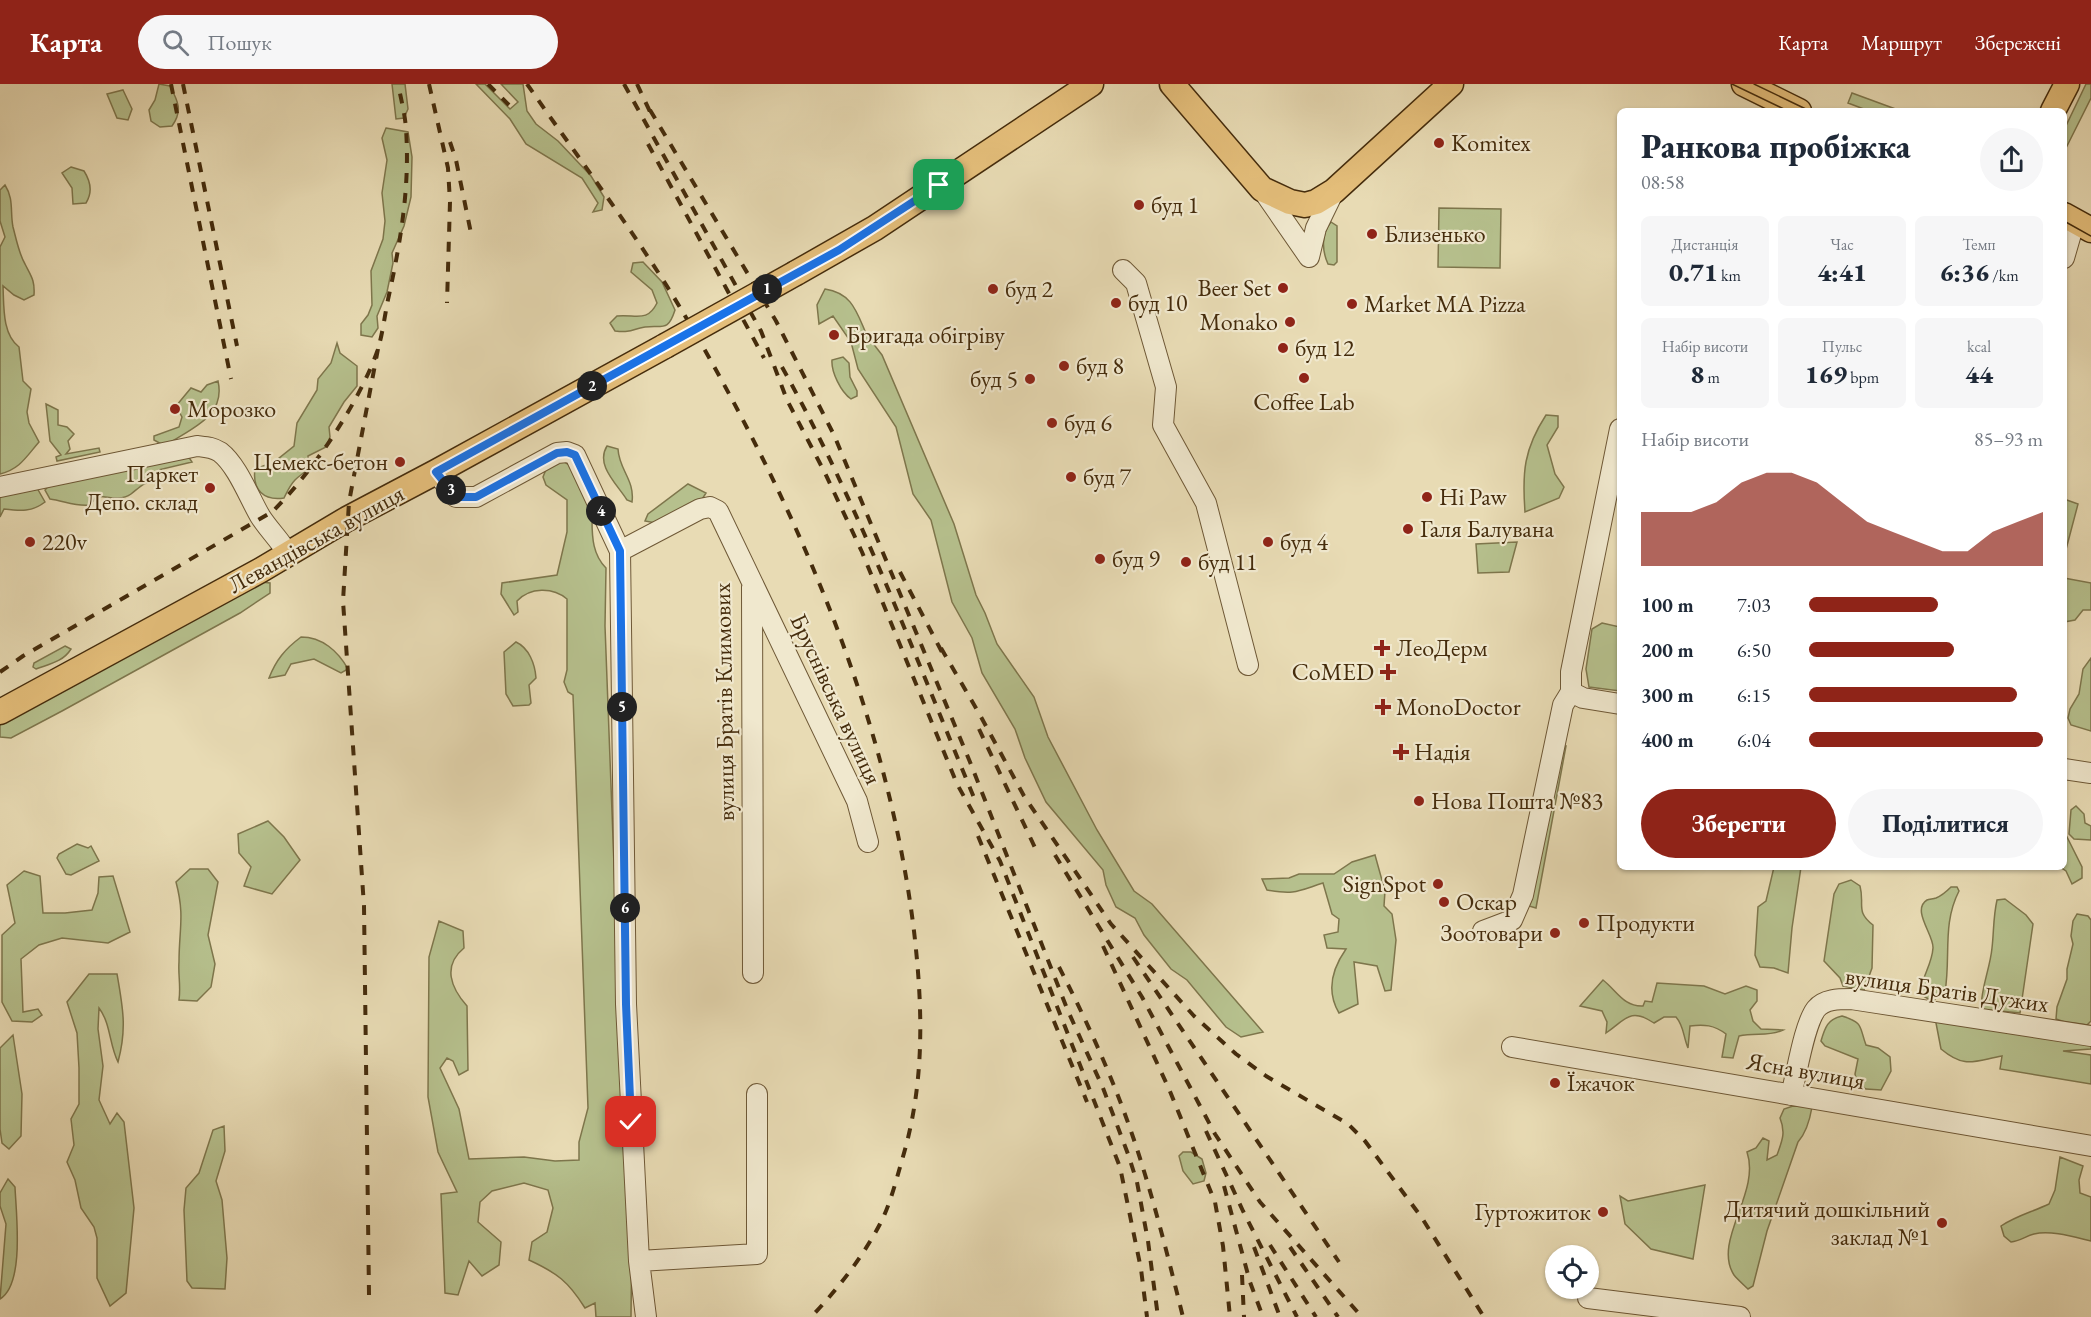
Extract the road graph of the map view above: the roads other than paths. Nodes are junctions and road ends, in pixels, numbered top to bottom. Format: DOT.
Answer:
graph roads {
  1 [pos="1091,84"];
  2 [pos="1172,84"];
  3 [pos="1451,84"];
  4 [pos="1744,84"];
  5 [pos="2067,84"];
  6 [pos="1792,108"];
  7 [pos="2055,108"];
  8 [pos="1262,189"];
  9 [pos="1334,190"];
  10 [pos="2077,221"];
  11 [pos="2067,249"];
  12 [pos="1123,270"];
  13 [pos="1617,444"];
  14 [pos="436,472"];
  15 [pos="0,487"];
  16 [pos="620,551"];
  17 [pos="288,554"];
  18 [pos="752,581"];
  19 [pos="1248,664"];
  20 [pos="1571,692"];
  21 [pos="1617,704"];
  22 [pos="0,712"];
  23 [pos="2067,769"];
  24 [pos="2091,773"];
  25 [pos="868,842"];
  26 [pos="1483,931"];
  27 [pos="753,973"];
  28 [pos="2091,1036"];
  29 [pos="1512,1047"];
  30 [pos="758,1094"];
  31 [pos="1791,1095"];
  32 [pos="2091,1146"];
  33 [pos="639,1261"];
  34 [pos="1596,1299"];
  35 [pos="646,1317"];
  36 [pos="1740,1317"];
  1 -- 14 [label="main road, Левандівська вулиця, bridge"];
  2 -- 8 [label="main road"];
  3 -- 9 [label="main road"];
  4 -- 6 [label="main road"];
  5 -- 7 [label="main road"];
  8 -- 9 [label="main road"];
  8 -- 9 [label="street"];
  10 -- 11 [label="street"];
  12 -- 19 [label="street"];
  13 -- 20 [label="street"];
  14 -- 16 [label="street"];
  14 -- 17 [label="main road, Левандівська вулиця"];
  15 -- 17 [label="street"];
  16 -- 18 [label="street, вулиця Братів Климових"];
  16 -- 33 [label="street"];
  17 -- 22 [label="main road, Левандівська вулиця"];
  18 -- 25 [label="street, Бруснівська вулиця"];
  18 -- 27 [label="street, вулиця Братів Климових"];
  20 -- 21 [label="street"];
  20 -- 26 [label="street"];
  23 -- 24 [label="street"];
  28 -- 31 [label="street, вулиця Братів Дужих"];
  29 -- 31 [label="street, Ясна вулиця"];
  30 -- 33 [label="street"];
  31 -- 32 [label="street, Ясна вулиця"];
  33 -- 35 [label="street"];
  34 -- 36 [label="street"];
}
